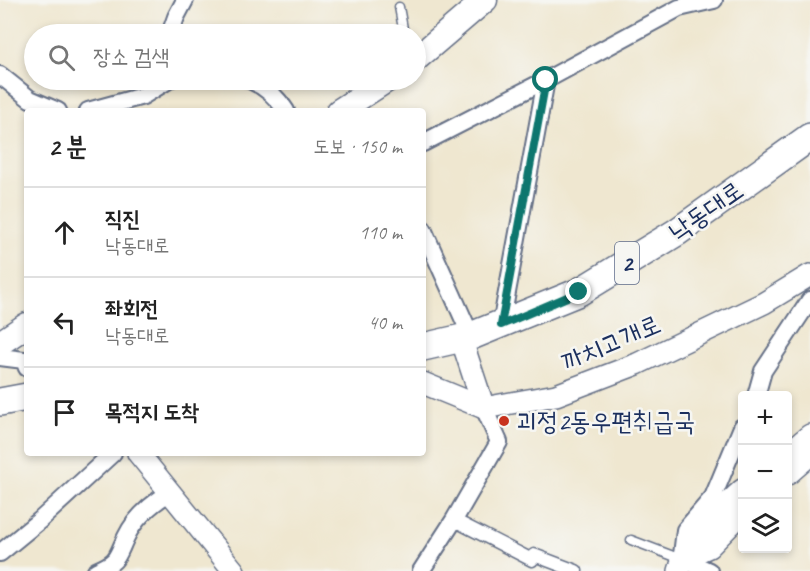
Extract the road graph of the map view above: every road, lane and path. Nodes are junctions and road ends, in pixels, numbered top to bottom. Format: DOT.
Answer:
graph roads {
  1 [pos="184,0"];
  2 [pos="485,0"];
  3 [pos="714,0"];
  4 [pos="399,7"];
  5 [pos="174,24"];
  6 [pos="402,24"];
  7 [pos="426,50"];
  8 [pos="0,75"];
  9 [pos="546,80"];
  10 [pos="153,90"];
  11 [pos="268,90"];
  12 [pos="372,90"];
  13 [pos="51,108"];
  14 [pos="99,108"];
  15 [pos="284,108"];
  16 [pos="344,108"];
  17 [pos="810,137"];
  18 [pos="426,141"];
  19 [pos="426,237"];
  20 [pos="810,275"];
  21 [pos="810,300"];
  22 [pos="501,325"];
  23 [pos="24,327"];
  24 [pos="466,337"];
  25 [pos="0,344"];
  26 [pos="426,346"];
  27 [pos="0,357"];
  28 [pos="24,362"];
  29 [pos="426,383"];
  30 [pos="757,391"];
  31 [pos="24,398"];
  32 [pos="0,402"];
  33 [pos="484,408"];
  34 [pos="810,435"];
  35 [pos="738,437"];
  36 [pos="792,450"];
  37 [pos="810,455"];
  38 [pos="110,456"];
  39 [pos="140,456"];
  40 [pos="792,471"];
  41 [pos="169,493"];
  42 [pos="738,494"];
  43 [pos="738,517"];
  44 [pos="454,520"];
  45 [pos="631,540"];
  46 [pos="0,553"];
  47 [pos="676,567"];
  48 [pos="96,571"];
  49 [pos="234,571"];
  50 [pos="421,571"];
  51 [pos="576,571"];
  52 [pos="709,571"];
  1 -- 5 [label="street"];
  2 -- 7 [label="main road"];
  3 -- 9 [label="street"];
  4 -- 6 [label="lane"];
  8 -- 13 [label="street"];
  9 -- 18 [label="street"];
  9 -- 22 [label="street"];
  10 -- 14 [label="street"];
  11 -- 15 [label="street"];
  12 -- 16 [label="main road"];
  17 -- 22 [label="main road, 낙동대로 / 2"];
  19 -- 24 [label="street"];
  20 -- 33 [label="street, 까치고개로"];
  21 -- 30 [label="street"];
  22 -- 24 [label="main road, 낙동대로 / 2"];
  23 -- 25 [label="main road"];
  24 -- 26 [label="main road, 낙동대로 / 2"];
  24 -- 33 [label="street"];
  27 -- 28 [label="street"];
  29 -- 33 [label="street"];
  31 -- 32 [label="main road"];
  33 -- 44 [label="street"];
  34 -- 36 [label="street"];
  35 -- 47 [label="street"];
  37 -- 40 [label="street"];
  38 -- 46 [label="street"];
  39 -- 41 [label="street"];
  41 -- 48 [label="street"];
  41 -- 49 [label="street"];
  42 -- 47 [label="street"];
  43 -- 47 [label="street"];
  44 -- 50 [label="street"];
  44 -- 51 [label="street"];
  45 -- 47 [label="lane"];
  47 -- 52 [label="street"];
}
